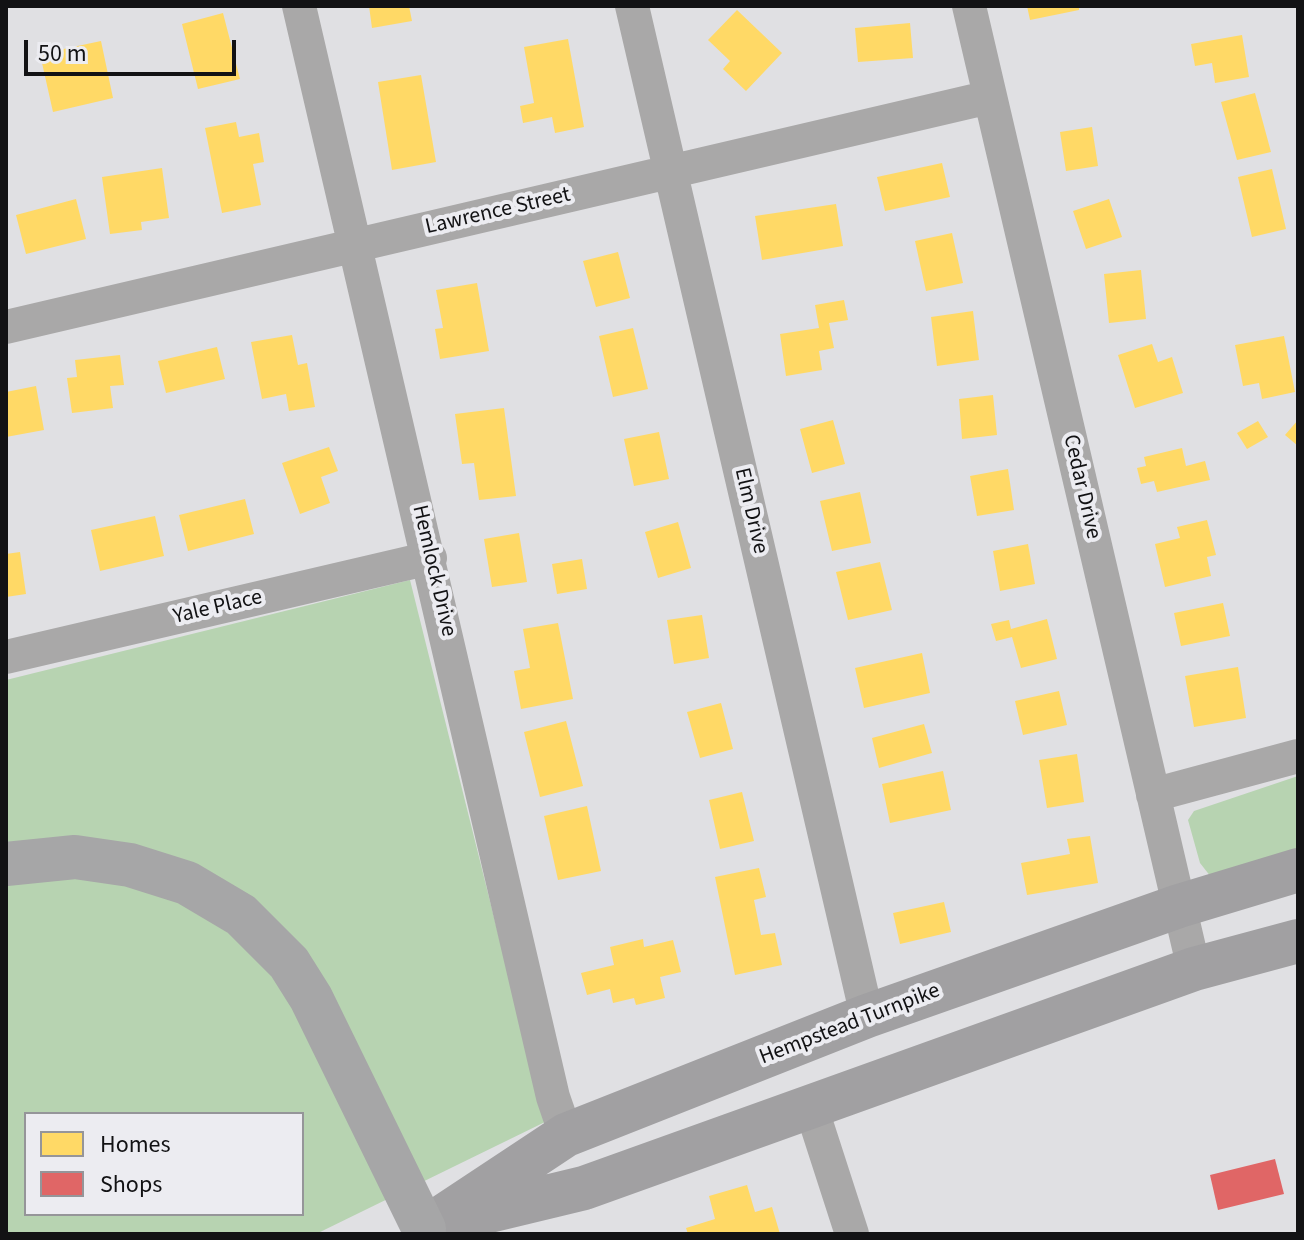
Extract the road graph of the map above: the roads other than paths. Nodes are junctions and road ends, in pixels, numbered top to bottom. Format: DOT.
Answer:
graph roads {
  1 [pos="299,6"];
  2 [pos="632,6"];
  3 [pos="969,6"];
  4 [pos="990,97"];
  5 [pos="671,171"];
  6 [pos="356,245"];
  7 [pos="6,327"];
  8 [pos="430,558"];
  9 [pos="6,657"];
  10 [pos="1298,756"];
  11 [pos="1153,795"];
  12 [pos="6,864"];
  13 [pos="1298,870"];
  14 [pos="1179,906"];
  15 [pos="1298,941"];
  16 [pos="1194,969"];
  17 [pos="867,1016"];
  18 [pos="810,1104"];
  19 [pos="566,1135"];
  20 [pos="663,1158"];
  21 [pos="421,1232"];
  22 [pos="852,1234"];
  1 -- 6 [label="street, Hemlock Drive"];
  2 -- 5 [label="street, Elm Drive"];
  3 -- 4 [label="street, Cedar Drive"];
  4 -- 5 [label="street, Lawrence Street"];
  4 -- 11 [label="street, Cedar Drive"];
  5 -- 6 [label="street, Lawrence Street"];
  5 -- 17 [label="street, Elm Drive"];
  6 -- 7 [label="street, Lawrence Street"];
  6 -- 8 [label="street, Hemlock Drive"];
  8 -- 9 [label="street, Yale Place"];
  8 -- 19 [label="street, Hemlock Drive"];
  10 -- 11 [label="street"];
  11 -- 14 [label="street, Cedar Drive"];
  12 -- 21 [label="highway"];
  13 -- 14 [label="main road, Hempstead Turnpike"];
  14 -- 16 [label="street, Cedar Drive"];
  14 -- 17 [label="main road, Hempstead Turnpike"];
  15 -- 16 [label="main road"];
  16 -- 18 [label="main road"];
  17 -- 19 [label="main road, Hempstead Turnpike"];
  17 -- 20 [label="main road"];
  18 -- 20 [label="main road"];
  18 -- 22 [label="street"];
  19 -- 21 [label="main road, Hempstead Turnpike"];
  20 -- 21 [label="main road"];
}
